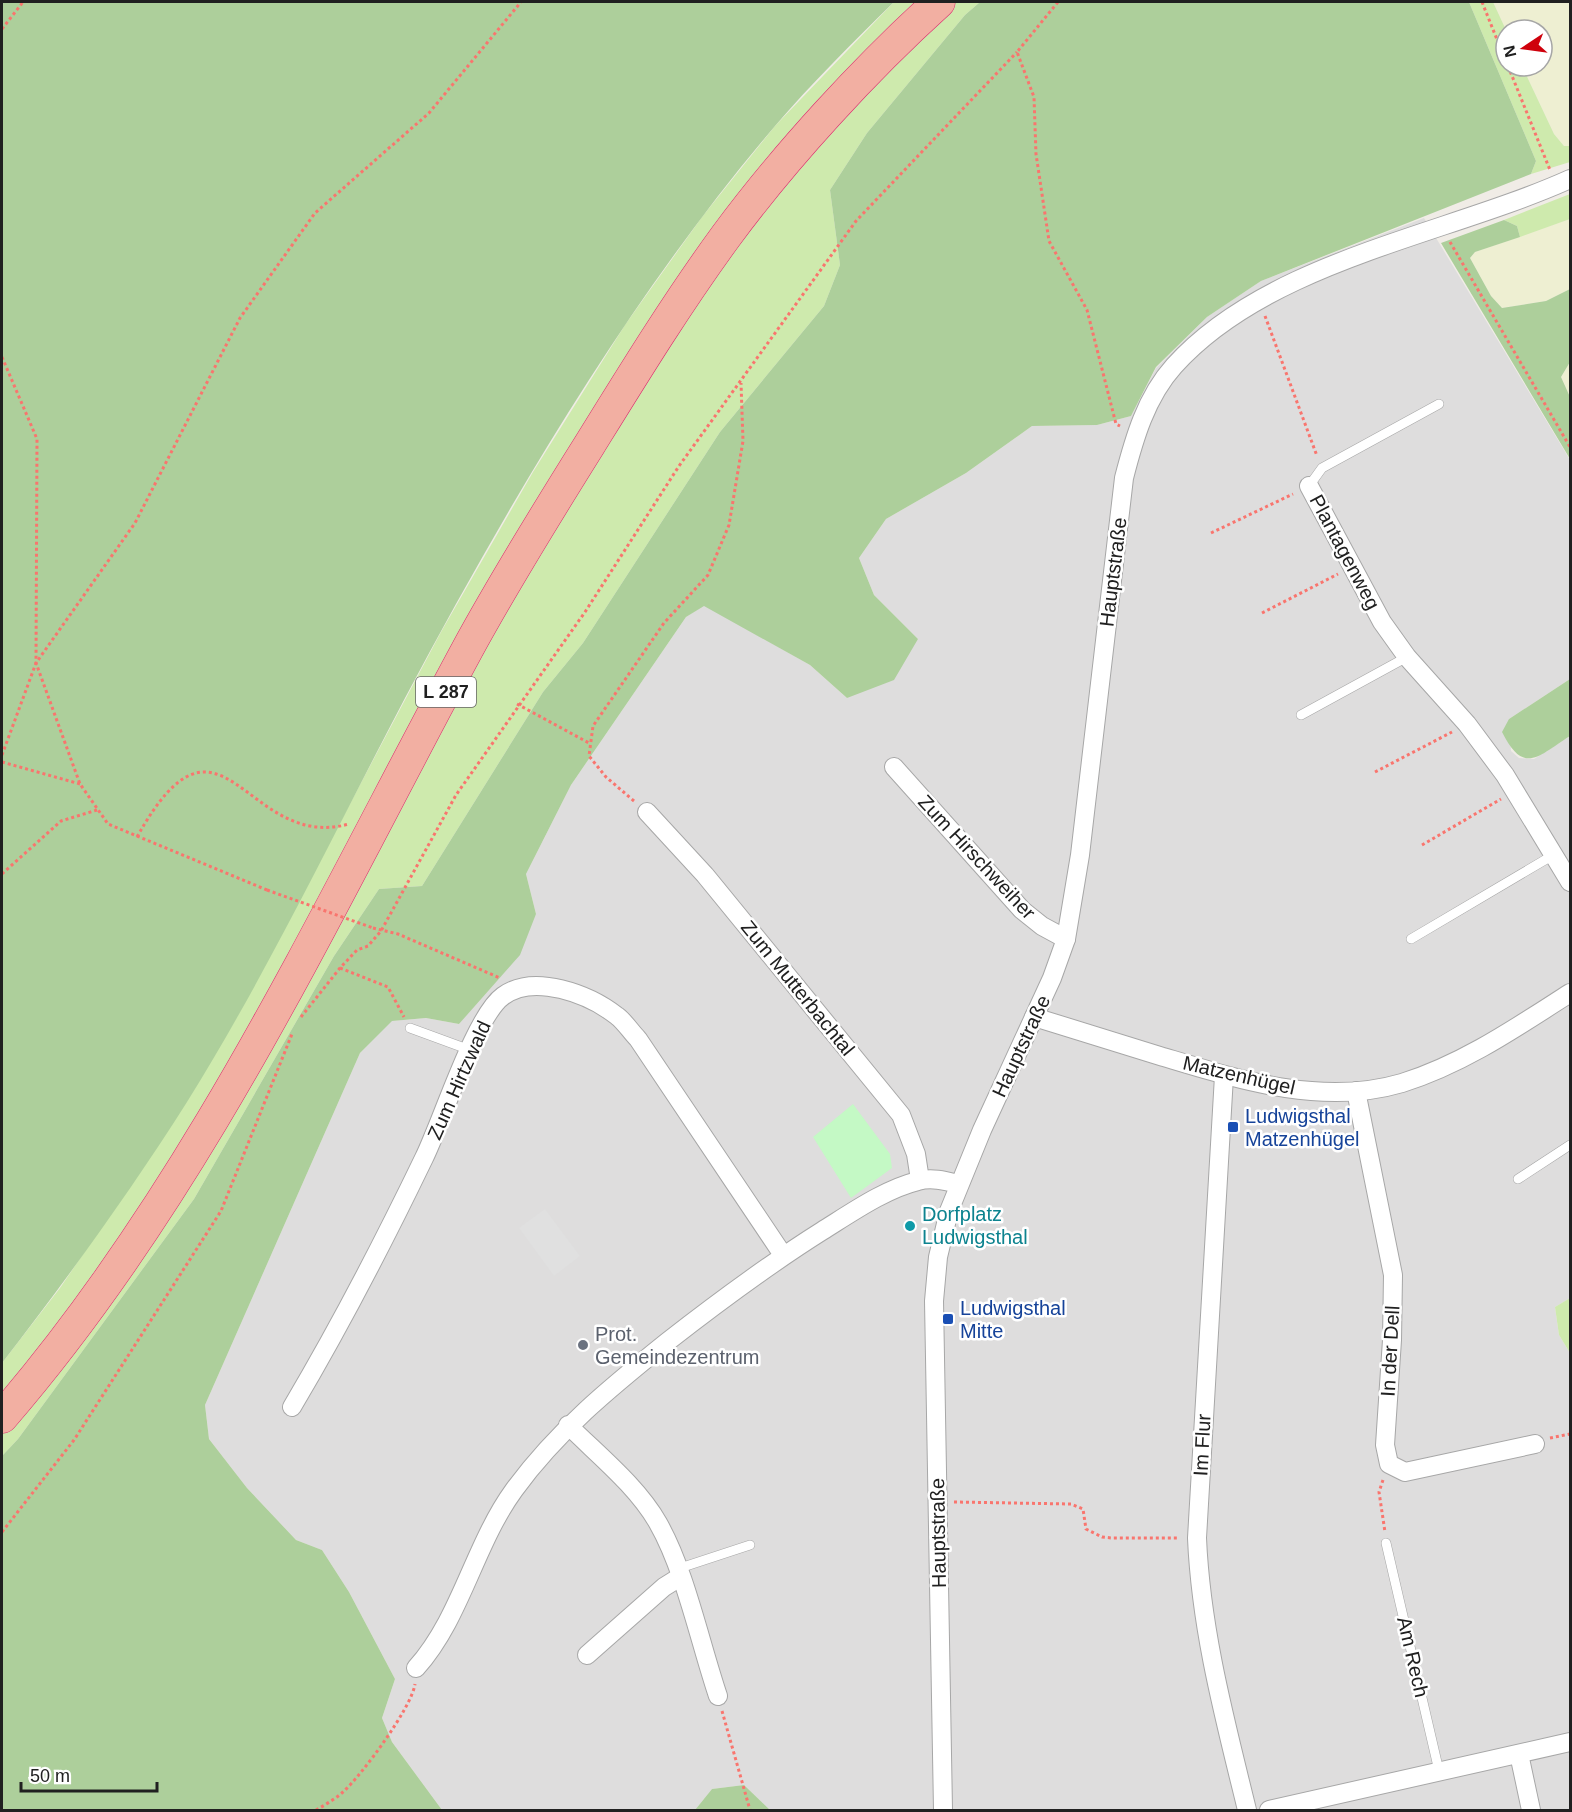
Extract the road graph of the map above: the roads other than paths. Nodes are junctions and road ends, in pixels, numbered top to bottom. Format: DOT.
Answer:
graph roads {
  1 [pos="939,2"];
  2 [pos="1563,182"];
  3 [pos="1439,404"];
  4 [pos="1310,486"];
  5 [pos="1407,657"];
  6 [pos="1301,715"];
  7 [pos="894,767"];
  8 [pos="647,812"];
  9 [pos="1555,854"];
  10 [pos="1570,882"];
  11 [pos="1065,939"];
  12 [pos="1411,939"];
  13 [pos="1570,993"];
  14 [pos="1034,1017"];
  15 [pos="410,1028"];
  16 [pos="470,1050"];
  17 [pos="1224,1076"];
  18 [pos="1356,1091"];
  19 [pos="1570,1145"];
  20 [pos="1518,1179"];
  21 [pos="920,1180"];
  22 [pos="958,1184"];
  23 [pos="783,1255"];
  24 [pos="292,1407"];
  25 [pos="2,1417"];
  26 [pos="568,1425"];
  27 [pos="1535,1444"];
  28 [pos="1386,1543"];
  29 [pos="750,1545"];
  30 [pos="678,1573"];
  31 [pos="587,1655"];
  32 [pos="416,1668"];
  33 [pos="718,1696"];
  34 [pos="1570,1742"];
  35 [pos="1519,1754"];
  36 [pos="1439,1771"];
  37 [pos="943,1810"];
  38 [pos="1247,1810"];
  39 [pos="1269,1810"];
  40 [pos="1531,1810"];
  1 -- 25 [label="highway, L 287"];
  2 -- 11 [label="street, Hauptstraße"];
  3 -- 4 [label="lane, Plantagenweg"];
  4 -- 5 [label="street, Plantagenweg"];
  5 -- 6 [label="lane"];
  5 -- 9 [label="street, Plantagenweg"];
  7 -- 11 [label="street, Zum Hirschweiher"];
  8 -- 21 [label="street, Zum Mutterbachtal"];
  9 -- 10 [label="street, Plantagenweg"];
  9 -- 12 [label="lane"];
  11 -- 14 [label="street, Hauptstraße"];
  13 -- 18 [label="street, Matzenhügel"];
  14 -- 17 [label="street, Matzenhügel"];
  14 -- 22 [label="street, Hauptstraße"];
  15 -- 16 [label="lane"];
  16 -- 23 [label="street, Zum Hirtzwald"];
  16 -- 24 [label="street, Zum Hirtzwald"];
  17 -- 18 [label="street, Matzenhügel"];
  17 -- 38 [label="street, Im Flur"];
  18 -- 27 [label="street, In der Dell"];
  19 -- 20 [label="lane"];
  21 -- 22 [label="street"];
  21 -- 23 [label="street"];
  22 -- 37 [label="street, Hauptstraße"];
  23 -- 26 [label="street"];
  26 -- 30 [label="street"];
  26 -- 32 [label="street"];
  28 -- 36 [label="lane, Am Rech"];
  29 -- 30 [label="lane"];
  30 -- 31 [label="street"];
  30 -- 33 [label="street"];
  34 -- 35 [label="street"];
  35 -- 36 [label="street"];
  35 -- 40 [label="street"];
  36 -- 39 [label="street"];
}
